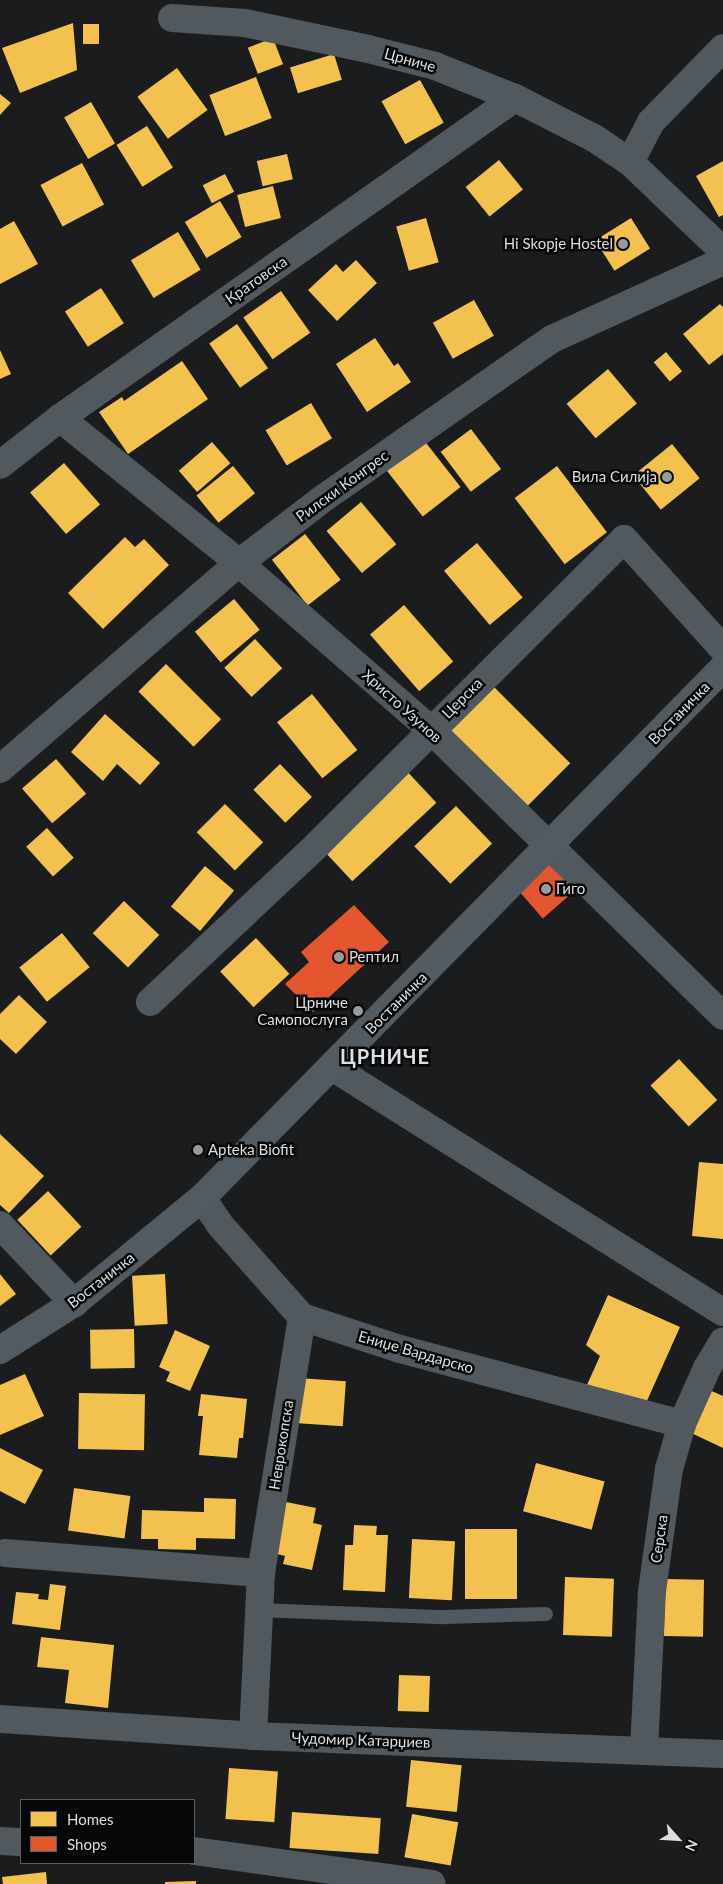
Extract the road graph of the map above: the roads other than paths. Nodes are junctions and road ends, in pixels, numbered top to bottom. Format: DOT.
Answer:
graph roads {
  1 [pos="172,18"];
  2 [pos="723,48"];
  3 [pos="515,98"];
  4 [pos="630,162"];
  5 [pos="723,251"];
  6 [pos="723,261"];
  7 [pos="60,418"];
  8 [pos="0,465"];
  9 [pos="239,563"];
  10 [pos="723,649"];
  11 [pos="723,668"];
  12 [pos="430,729"];
  13 [pos="0,770"];
  14 [pos="550,847"];
  15 [pos="150,1002"];
  16 [pos="723,1016"];
  17 [pos="332,1067"];
  18 [pos="202,1198"];
  19 [pos="0,1225"];
  20 [pos="74,1303"];
  21 [pos="723,1312"];
  22 [pos="302,1317"];
  23 [pos="723,1341"];
  24 [pos="0,1350"];
  25 [pos="682,1424"];
  26 [pos="5,1553"];
  27 [pos="261,1573"];
  28 [pos="258,1610"];
  29 [pos="546,1614"];
  30 [pos="0,1719"];
  31 [pos="253,1736"];
  32 [pos="644,1749"];
  33 [pos="723,1754"];
  34 [pos="0,1841"];
  35 [pos="20,1842"];
  36 [pos="195,1851"];
  37 [pos="432,1884"];
  1 -- 3 [label="street, Црниче"];
  2 -- 4 [label="street"];
  3 -- 4 [label="street, Црниче"];
  3 -- 7 [label="street, Кратовска"];
  4 -- 5 [label="street, Црниче"];
  6 -- 9 [label="street, Рилски Конгрес"];
  7 -- 8 [label="street, Кратовска"];
  7 -- 9 [label="street, Христо Узунов"];
  9 -- 12 [label="street, Христо Узунов"];
  9 -- 13 [label="street, Рилски Конгрес"];
  10 -- 12 [label="street, Церска"];
  11 -- 14 [label="street, Востаничка"];
  12 -- 14 [label="street, Христо Узунов"];
  12 -- 15 [label="street, Церска"];
  14 -- 16 [label="street, Христо Узунов"];
  14 -- 17 [label="street, Востаничка"];
  17 -- 18 [label="street, Востаничка"];
  17 -- 21 [label="street"];
  18 -- 20 [label="street, Востаничка"];
  18 -- 22 [label="street"];
  19 -- 20 [label="street"];
  20 -- 24 [label="street, Востаничка"];
  22 -- 25 [label="street, Ениџе Вардарско"];
  22 -- 27 [label="street, Неврокопска"];
  23 -- 25 [label="street, Серска"];
  25 -- 32 [label="street, Серска"];
  26 -- 27 [label="street"];
  27 -- 28 [label="street, Неврокопска"];
  28 -- 29 [label="lane"];
  28 -- 31 [label="street, Неврокопска"];
  30 -- 31 [label="street, Чудомир Катарџиев"];
  31 -- 32 [label="street, Чудомир Катарџиев"];
  32 -- 33 [label="street, Чудомир Катарџиев"];
  34 -- 35 [label="street"];
  36 -- 37 [label="street"];
}
